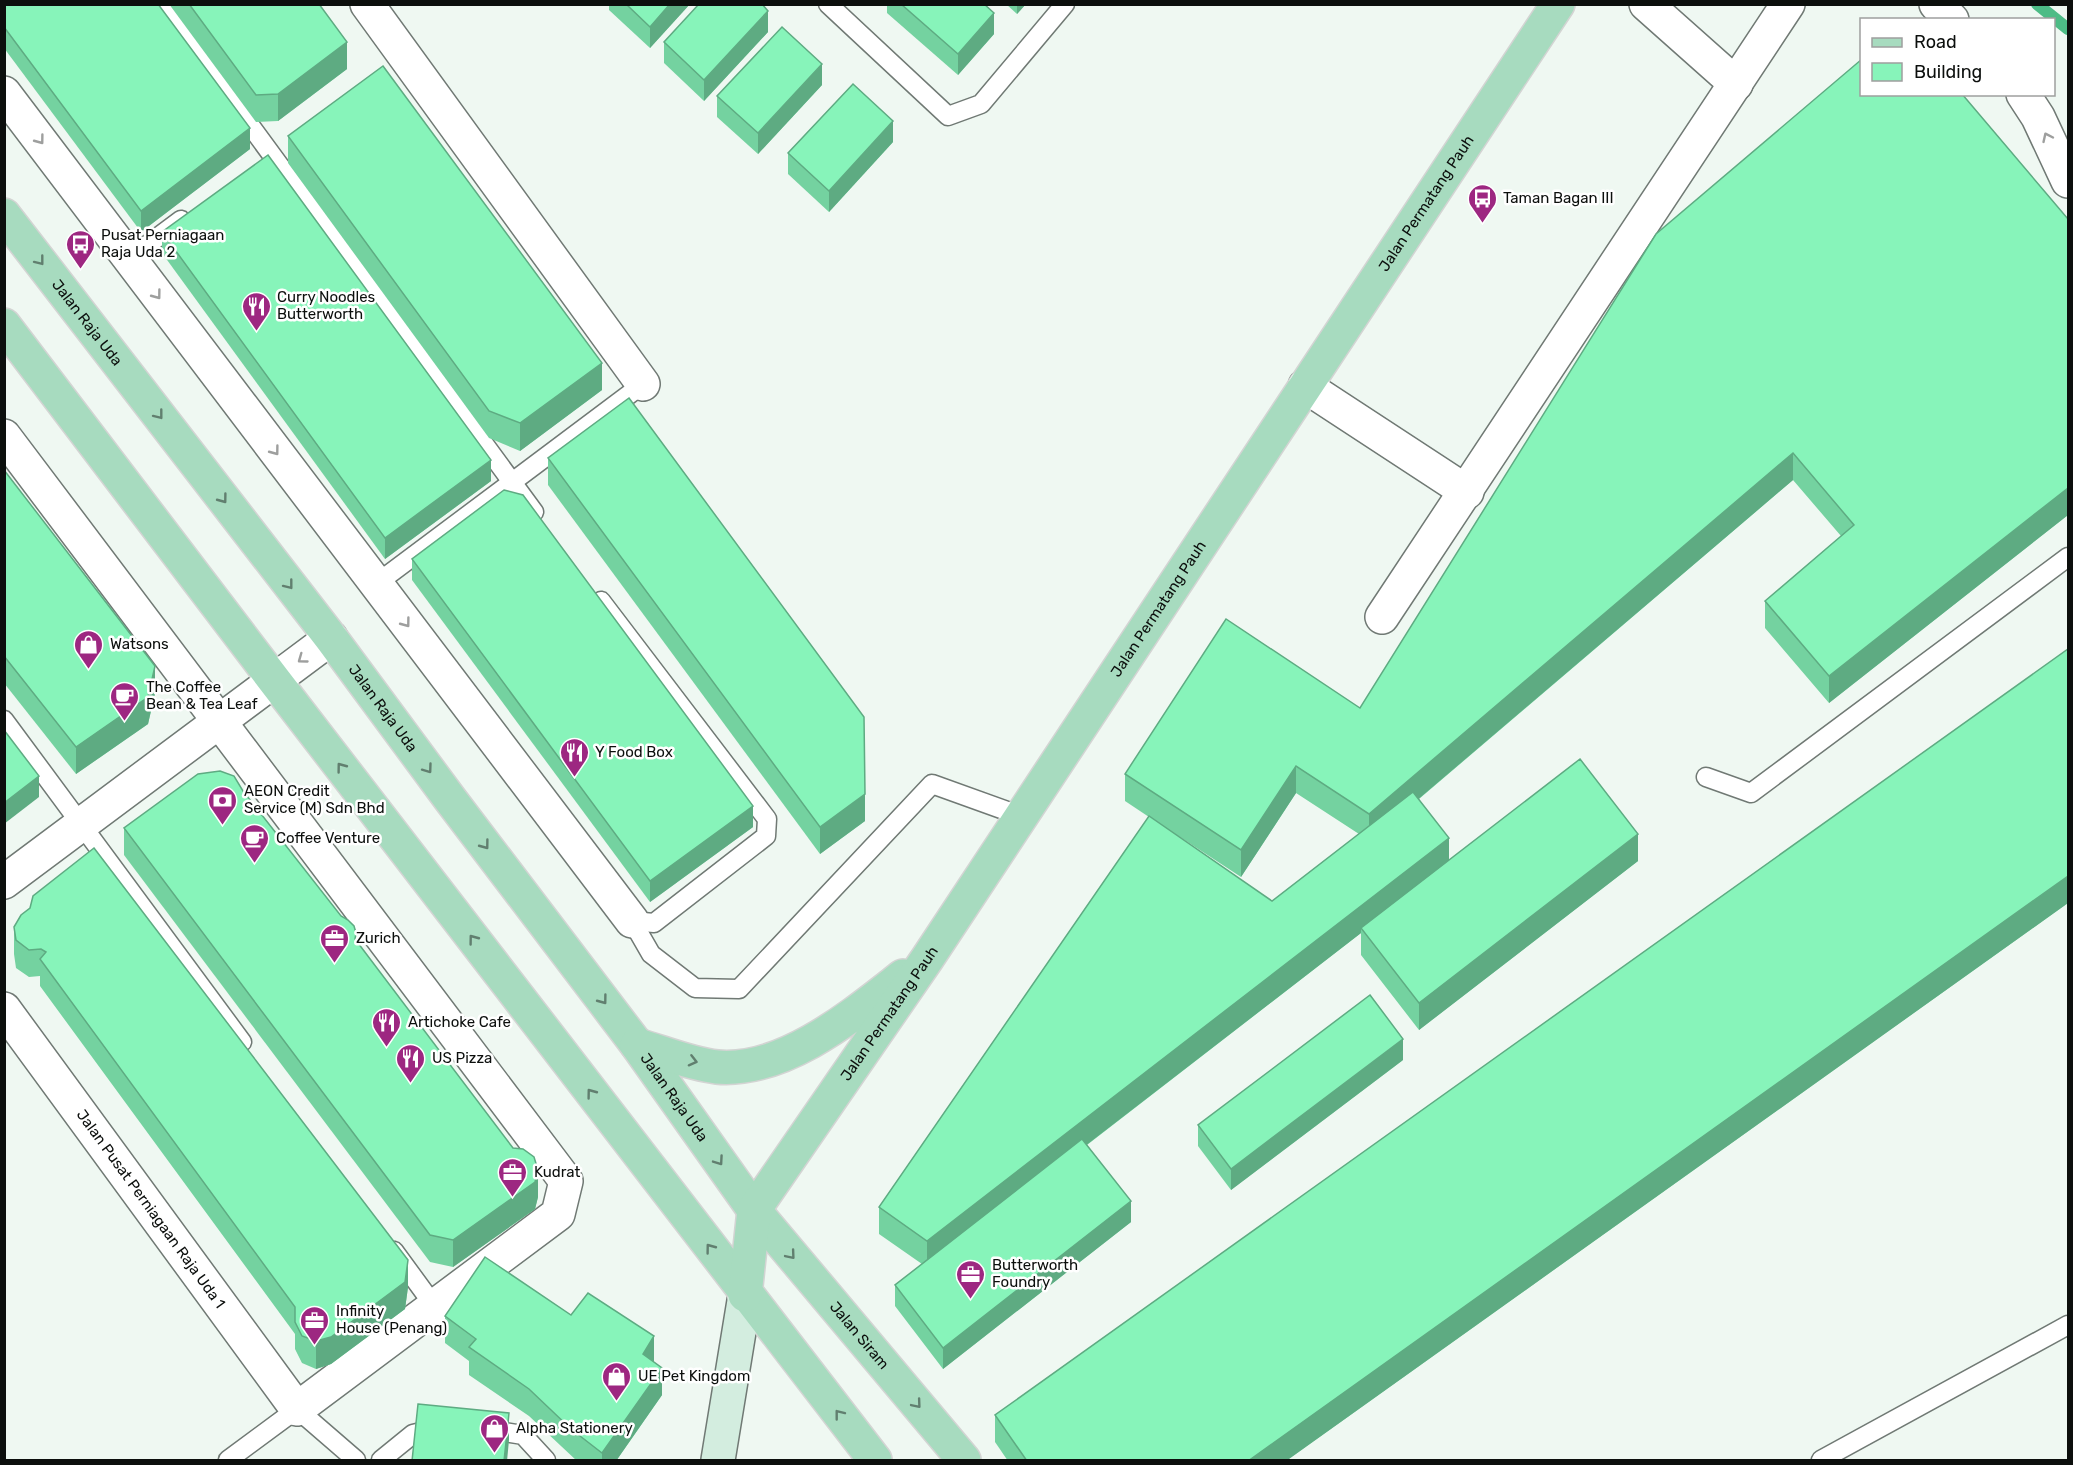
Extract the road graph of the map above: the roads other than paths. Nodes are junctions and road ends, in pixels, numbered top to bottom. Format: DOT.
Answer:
graph roads {
  1 [pos="161,4"];
  2 [pos="366,4"];
  3 [pos="828,4"];
  4 [pos="1065,4"];
  5 [pos="1558,4"];
  6 [pos="1647,4"];
  7 [pos="1788,4"];
  8 [pos="1936,4"];
  9 [pos="1950,18"];
  10 [pos="1736,84"];
  11 [pos="4,93"];
  12 [pos="2024,96"];
  13 [pos="272,154"];
  14 [pos="253,168"];
  15 [pos="2068,181"];
  16 [pos="196,210"];
  17 [pos="4,214"];
  18 [pos="130,258"];
  19 [pos="4,325"];
  20 [pos="643,384"];
  21 [pos="1305,386"];
  22 [pos="4,436"];
  23 [pos="511,483"];
  24 [pos="1467,492"];
  25 [pos="547,529"];
  26 [pos="2068,557"];
  27 [pos="376,584"];
  28 [pos="589,585"];
  29 [pos="1382,617"];
  30 [pos="331,638"];
  31 [pos="274,680"];
  32 [pos="4,720"];
  33 [pos="219,721"];
  34 [pos="1706,777"];
  35 [pos="1021,816"];
  36 [pos="82,823"];
  37 [pos="4,882"];
  38 [pos="633,921"];
  39 [pos="927,959"];
  40 [pos="4,1009"];
  41 [pos="637,1045"];
  42 [pos="251,1056"];
  43 [pos="754,1210"];
  44 [pos="385,1239"];
  45 [pos="745,1295"];
  46 [pos="435,1307"];
  47 [pos="2068,1325"];
  48 [pos="297,1409"];
  49 [pos="451,1424"];
  50 [pos="472,1427"];
  51 [pos="228,1461"];
  52 [pos="356,1461"];
  53 [pos="381,1461"];
  54 [pos="546,1461"];
  55 [pos="718,1461"];
  56 [pos="875,1461"];
  57 [pos="964,1461"];
  58 [pos="1821,1461"];
  1 -- 13 [label="lane"];
  2 -- 20 [label="street"];
  3 -- 4 [label="lane"];
  5 -- 21 [label="main road, Jalan Permatang Pauh"];
  6 -- 10 [label="street"];
  7 -- 10 [label="street"];
  8 -- 9 [label="street"];
  10 -- 24 [label="street"];
  11 -- 18 [label="street, one-way"];
  15 -- 12 [label="street, one-way"];
  13 -- 14 [label="lane"];
  13 -- 23 [label="lane"];
  16 -- 18 [label="lane"];
  17 -- 30 [label="main road, Jalan Raja Uda, one-way"];
  18 -- 27 [label="street, one-way"];
  19 -- 31 [label="main road"];
  20 -- 23 [label="lane"];
  21 -- 24 [label="street"];
  21 -- 35 [label="main road, Jalan Permatang Pauh"];
  22 -- 33 [label="street"];
  23 -- 25 [label="lane"];
  23 -- 27 [label="lane"];
  24 -- 29 [label="street"];
  26 -- 34 [label="lane"];
  27 -- 38 [label="street, one-way"];
  28 -- 38 [label="lane"];
  30 -- 31 [label="street, one-way"];
  30 -- 41 [label="main road, Jalan Raja Uda, one-way"];
  31 -- 33 [label="street"];
  45 -- 31 [label="main road, one-way"];
  32 -- 36 [label="lane"];
  33 -- 36 [label="street"];
  33 -- 46 [label="street"];
  35 -- 38 [label="lane"];
  35 -- 39 [label="main road, Jalan Permatang Pauh"];
  36 -- 37 [label="street"];
  36 -- 42 [label="lane"];
  41 -- 39 [label="main road, one-way"];
  39 -- 43 [label="main road, Jalan Permatang Pauh"];
  40 -- 48 [label="street, Jalan Pusat Perniagaan Raja Uda 1"];
  41 -- 43 [label="main road, Jalan Raja Uda, one-way"];
  43 -- 45 [label="main road"];
  43 -- 57 [label="main road, Jalan Siram, one-way"];
  44 -- 46 [label="lane"];
  45 -- 55 [label="street"];
  56 -- 45 [label="main road, one-way"];
  46 -- 48 [label="street"];
  47 -- 58 [label="lane"];
  48 -- 51 [label="lane"];
  48 -- 52 [label="lane"];
  49 -- 53 [label="lane"];
  50 -- 54 [label="lane"];
}
